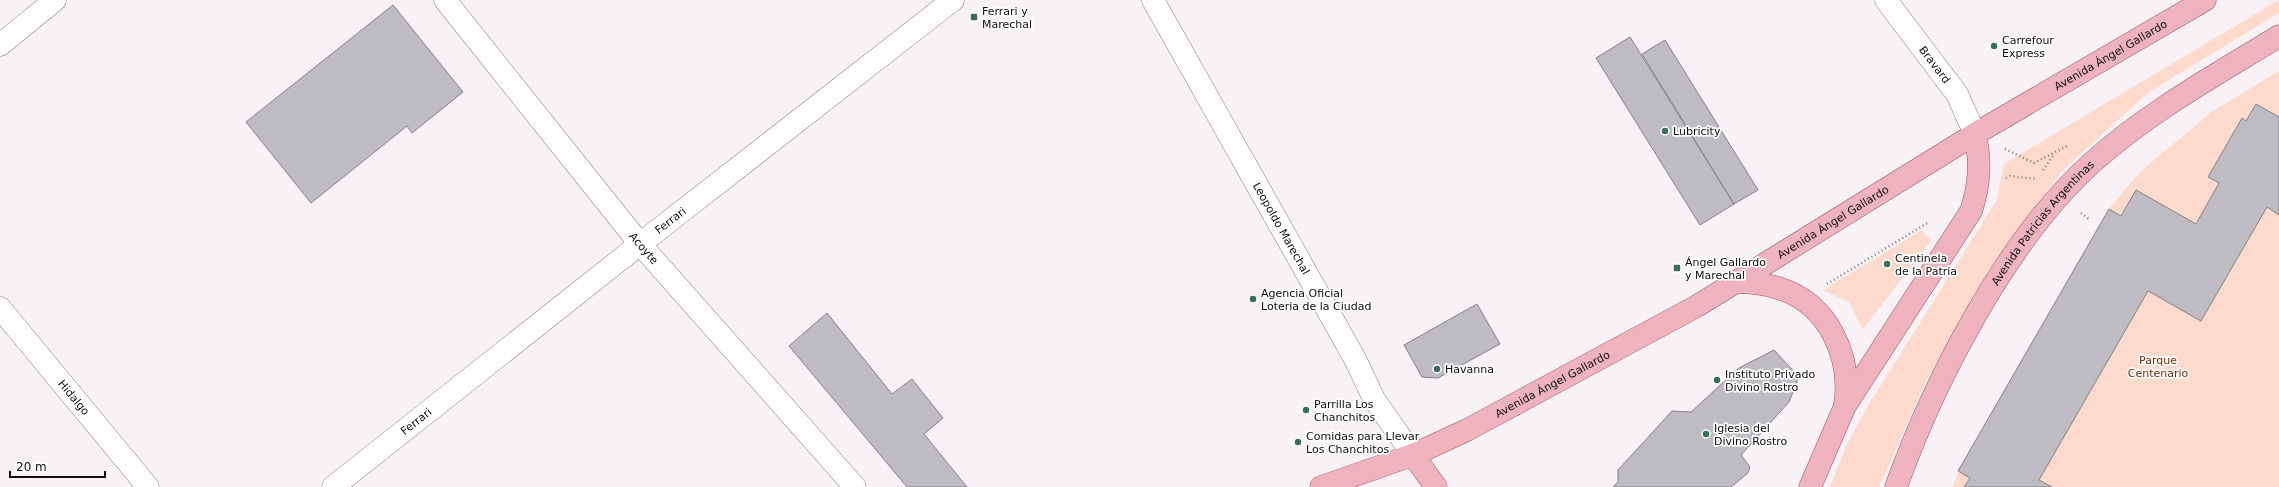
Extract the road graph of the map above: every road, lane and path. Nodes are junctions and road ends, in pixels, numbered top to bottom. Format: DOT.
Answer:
graph roads {
  1 [pos="55,0"];
  2 [pos="445,0"];
  3 [pos="953,0"];
  4 [pos="1153,0"];
  5 [pos="1886,0"];
  6 [pos="2205,0"];
  7 [pos="2279,36"];
  8 [pos="0,45"];
  9 [pos="1975,134"];
  10 [pos="2074,142"];
  11 [pos="2037,179"];
  12 [pos="1977,193"];
  13 [pos="1930,222"];
  14 [pos="640,244"];
  15 [pos="1735,282"];
  16 [pos="1802,299"];
  17 [pos="0,308"];
  18 [pos="1845,406"];
  19 [pos="1412,455"];
  20 [pos="148,487"];
  21 [pos="333,487"];
  22 [pos="855,487"];
  23 [pos="1321,487"];
  24 [pos="1436,487"];
  25 [pos="1810,487"];
  26 [pos="1896,487"];
  1 -- 8 [label="street"];
  2 -- 14 [label="street, Acoyte"];
  3 -- 14 [label="street, Ferrari"];
  4 -- 19 [label="street, Leopoldo Marechal"];
  5 -- 9 [label="street, Bravard"];
  6 -- 9 [label="main road, Avenida Ángel Gallardo"];
  7 -- 26 [label="main road, Avenida Patricias Argentinas"];
  9 -- 10 [label="path"];
  9 -- 12 [label="main road"];
  9 -- 15 [label="main road, Avenida Ángel Gallardo"];
  11 -- 12 [label="path"];
  12 -- 18 [label="main road"];
  13 -- 16 [label="path"];
  14 -- 21 [label="street, Ferrari"];
  14 -- 22 [label="street, Acoyte"];
  15 -- 16 [label="main road"];
  15 -- 19 [label="main road, Avenida Ángel Gallardo"];
  16 -- 18 [label="main road"];
  17 -- 20 [label="street, Hidalgo"];
  18 -- 25 [label="main road"];
  19 -- 23 [label="main road, Avenida Ángel Gallardo"];
  19 -- 24 [label="main road"];
}
